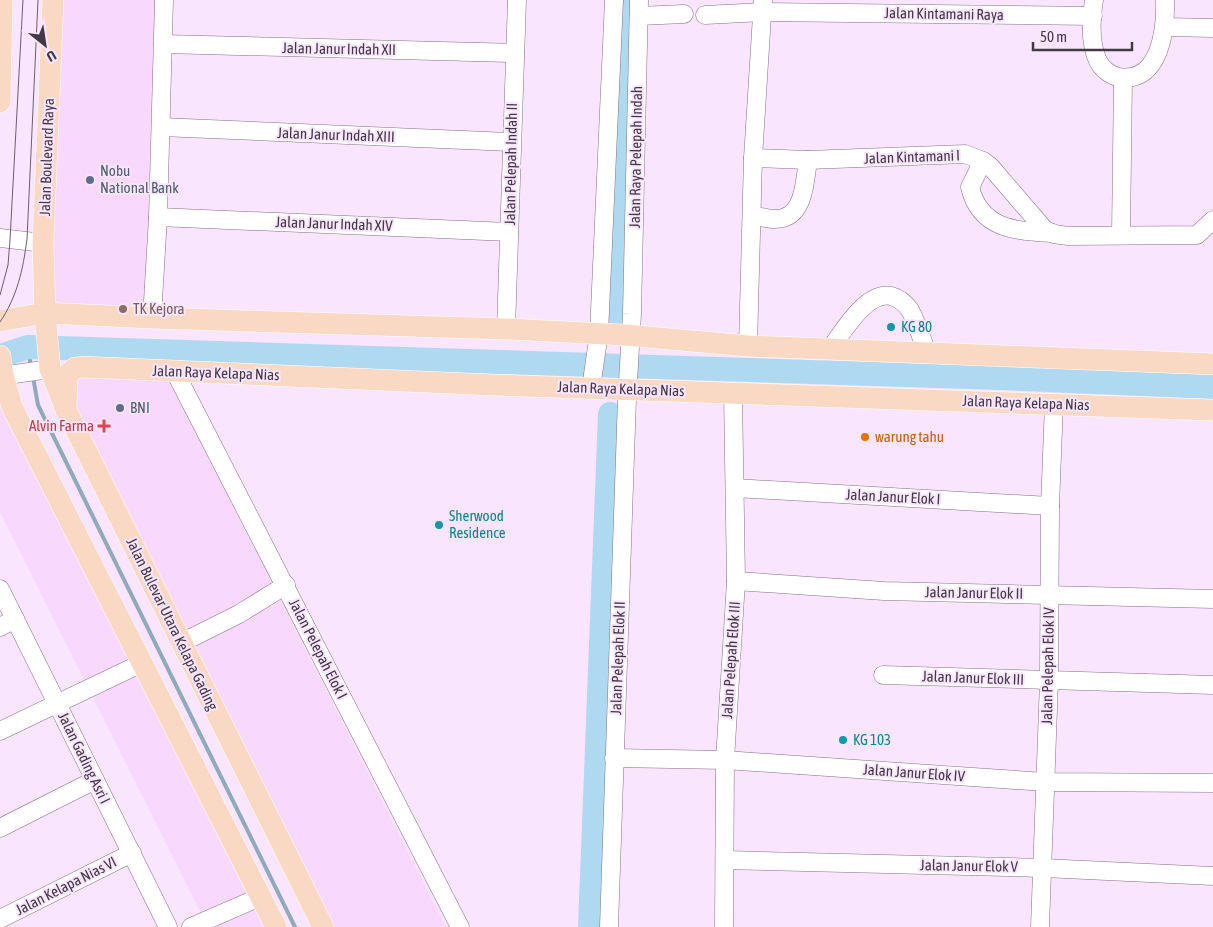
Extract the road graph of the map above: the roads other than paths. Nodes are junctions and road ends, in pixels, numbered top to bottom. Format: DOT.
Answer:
graph roads {
  1 [pos="2,0"];
  2 [pos="53,0"];
  3 [pos="164,0"];
  4 [pos="517,0"];
  5 [pos="614,0"];
  6 [pos="1165,0"];
  7 [pos="763,6"];
  8 [pos="639,8"];
  9 [pos="1094,8"];
  10 [pos="684,14"];
  11 [pos="705,15"];
  12 [pos="1165,27"];
  13 [pos="1213,28"];
  14 [pos="163,44"];
  15 [pos="515,53"];
  16 [pos="1124,78"];
  17 [pos="0,102"];
  18 [pos="161,127"];
  19 [pos="511,142"];
  20 [pos="753,158"];
  21 [pos="808,160"];
  22 [pos="983,161"];
  23 [pos="752,215"];
  24 [pos="158,217"];
  25 [pos="1213,220"];
  26 [pos="510,232"];
  27 [pos="1054,234"];
  28 [pos="1120,234"];
  29 [pos="1197,235"];
  30 [pos="0,238"];
  31 [pos="1213,242"];
  32 [pos="43,243"];
  33 [pos="152,318"];
  34 [pos="46,320"];
  35 [pos="0,321"];
  36 [pos="506,329"];
  37 [pos="600,337"];
  38 [pos="629,338"];
  39 [pos="748,346"];
  40 [pos="830,349"];
  41 [pos="927,353"];
  42 [pos="46,364"];
  43 [pos="1213,364"];
  44 [pos="5,370"];
  45 [pos="175,372"];
  46 [pos="594,386"];
  47 [pos="627,387"];
  48 [pos="733,393"];
  49 [pos="1054,404"];
  50 [pos="66,410"];
  51 [pos="1213,410"];
  52 [pos="736,488"];
  53 [pos="1050,506"];
  54 [pos="736,581"];
  55 [pos="286,585"];
  56 [pos="0,589"];
  57 [pos="1049,595"];
  58 [pos="1213,599"];
  59 [pos="8,623"];
  60 [pos="182,643"];
  61 [pos="142,664"];
  62 [pos="883,675"];
  63 [pos="1048,681"];
  64 [pos="1213,685"];
  65 [pos="58,704"];
  66 [pos="0,731"];
  67 [pos="614,758"];
  68 [pos="725,760"];
  69 [pos="95,780"];
  70 [pos="1045,782"];
  71 [pos="1213,783"];
  72 [pos="0,828"];
  73 [pos="132,853"];
  74 [pos="725,860"];
  75 [pos="1043,868"];
  76 [pos="1213,876"];
  77 [pos="260,896"];
  78 [pos="0,919"];
  79 [pos="168,927"];
  80 [pos="191,927"];
  81 [pos="276,927"];
  82 [pos="323,927"];
  83 [pos="460,927"];
  84 [pos="609,927"];
  85 [pos="724,927"];
  86 [pos="1040,927"];
  1 -- 17 [label="main road"];
  2 -- 32 [label="main road, Jalan Boulevard Raya"];
  3 -- 14 [label="street"];
  4 -- 15 [label="street, Jalan Pelepah Indah II"];
  5 -- 37 [label="street, Jalan Raya Pelepah Indah"];
  6 -- 12 [label="street"];
  7 -- 9 [label="street, Jalan Kintamani Raya"];
  7 -- 11 [label="street, Jalan Kintamani Raya"];
  7 -- 20 [label="street"];
  8 -- 10 [label="street"];
  8 -- 38 [label="street, Jalan Raya Pelepah Indah"];
  9 -- 16 [label="street"];
  12 -- 13 [label="street"];
  12 -- 16 [label="street"];
  14 -- 15 [label="street, Jalan Janur Indah XII"];
  14 -- 18 [label="street"];
  15 -- 19 [label="street, Jalan Pelepah Indah II"];
  16 -- 28 [label="street"];
  18 -- 19 [label="street, Jalan Janur Indah XIII"];
  18 -- 24 [label="street"];
  19 -- 26 [label="street, Jalan Pelepah Indah II"];
  20 -- 21 [label="street, Jalan Kintamani I"];
  20 -- 23 [label="street"];
  21 -- 22 [label="street, Jalan Kintamani I"];
  21 -- 23 [label="street"];
  22 -- 27 [label="street, Jalan Kintamani I"];
  22 -- 27 [label="street"];
  23 -- 39 [label="street"];
  24 -- 26 [label="street, Jalan Janur Indah XIV"];
  24 -- 33 [label="street"];
  25 -- 29 [label="street"];
  26 -- 36 [label="street, Jalan Pelepah Indah II"];
  27 -- 28 [label="street"];
  28 -- 29 [label="street"];
  29 -- 31 [label="street"];
  30 -- 32 [label="street"];
  32 -- 34 [label="main road, Jalan Boulevard Raya"];
  33 -- 34 [label="main road"];
  33 -- 36 [label="main road"];
  34 -- 35 [label="main road"];
  34 -- 42 [label="main road, Jalan Bulevar Utara Kelapa Gading"];
  36 -- 37 [label="main road"];
  37 -- 38 [label="main road"];
  37 -- 46 [label="street, Jalan Raya Pelepah Indah"];
  38 -- 39 [label="main road"];
  38 -- 47 [label="street, Jalan Pelepah Elok II"];
  39 -- 40 [label="main road"];
  40 -- 41 [label="main road"];
  40 -- 41 [label="street"];
  41 -- 43 [label="main road"];
  42 -- 44 [label="street"];
  42 -- 50 [label="main road, Jalan Bulevar Utara Kelapa Gading"];
  44 -- 61 [label="main road"];
  45 -- 46 [label="main road, Jalan Raya Kelapa Nias"];
  45 -- 50 [label="main road, Jalan Raya Kelapa Nias"];
  45 -- 55 [label="street, Jalan Pelepah Elok I"];
  46 -- 47 [label="main road, Jalan Raya Kelapa Nias"];
  47 -- 48 [label="main road, Jalan Raya Kelapa Nias"];
  47 -- 67 [label="street, Jalan Pelepah Elok II"];
  48 -- 49 [label="main road, Jalan Raya Kelapa Nias"];
  48 -- 52 [label="street, Jalan Pelepah Elok III"];
  49 -- 51 [label="main road, Jalan Raya Kelapa Nias"];
  49 -- 53 [label="street, Jalan Pelepah Elok IV"];
  50 -- 60 [label="main road, Jalan Bulevar Utara Kelapa Gading"];
  52 -- 53 [label="street, Jalan Janur Elok I"];
  52 -- 54 [label="street, Jalan Pelepah Elok III"];
  53 -- 57 [label="street, Jalan Pelepah Elok IV"];
  54 -- 57 [label="street, Jalan Janur Elok II"];
  54 -- 68 [label="street, Jalan Pelepah Elok III"];
  55 -- 60 [label="street"];
  55 -- 83 [label="street, Jalan Pelepah Elok I"];
  56 -- 59 [label="street, Jalan Gading Asri I"];
  57 -- 58 [label="street, Jalan Janur Elok II"];
  57 -- 63 [label="street, Jalan Pelepah Elok IV"];
  59 -- 65 [label="street, Jalan Gading Asri I"];
  60 -- 82 [label="main road, Jalan Bulevar Utara Kelapa Gading"];
  61 -- 65 [label="street"];
  61 -- 77 [label="main road"];
  62 -- 63 [label="street, Jalan Janur Elok III"];
  63 -- 64 [label="street, Jalan Janur Elok III"];
  63 -- 70 [label="street, Jalan Pelepah Elok IV"];
  65 -- 66 [label="street"];
  65 -- 69 [label="street, Jalan Gading Asri I"];
  67 -- 68 [label="street, Jalan Janur Elok IV"];
  67 -- 84 [label="street, Jalan Pelepah Elok II"];
  68 -- 70 [label="street, Jalan Janur Elok IV"];
  68 -- 74 [label="street, Jalan Pelepah Elok III"];
  69 -- 72 [label="street"];
  69 -- 73 [label="street, Jalan Gading Asri I"];
  70 -- 71 [label="street, Jalan Janur Elok IV"];
  70 -- 75 [label="street, Jalan Pelepah Elok IV"];
  73 -- 78 [label="street, Jalan Kelapa Nias VI"];
  73 -- 79 [label="street, Jalan Gading Asri I"];
  74 -- 75 [label="street, Jalan Janur Elok V"];
  74 -- 85 [label="street, Jalan Pelepah Elok III"];
  75 -- 76 [label="street, Jalan Janur Elok V"];
  75 -- 86 [label="street, Jalan Pelepah Elok IV"];
  77 -- 80 [label="street"];
  77 -- 81 [label="main road"];
}
